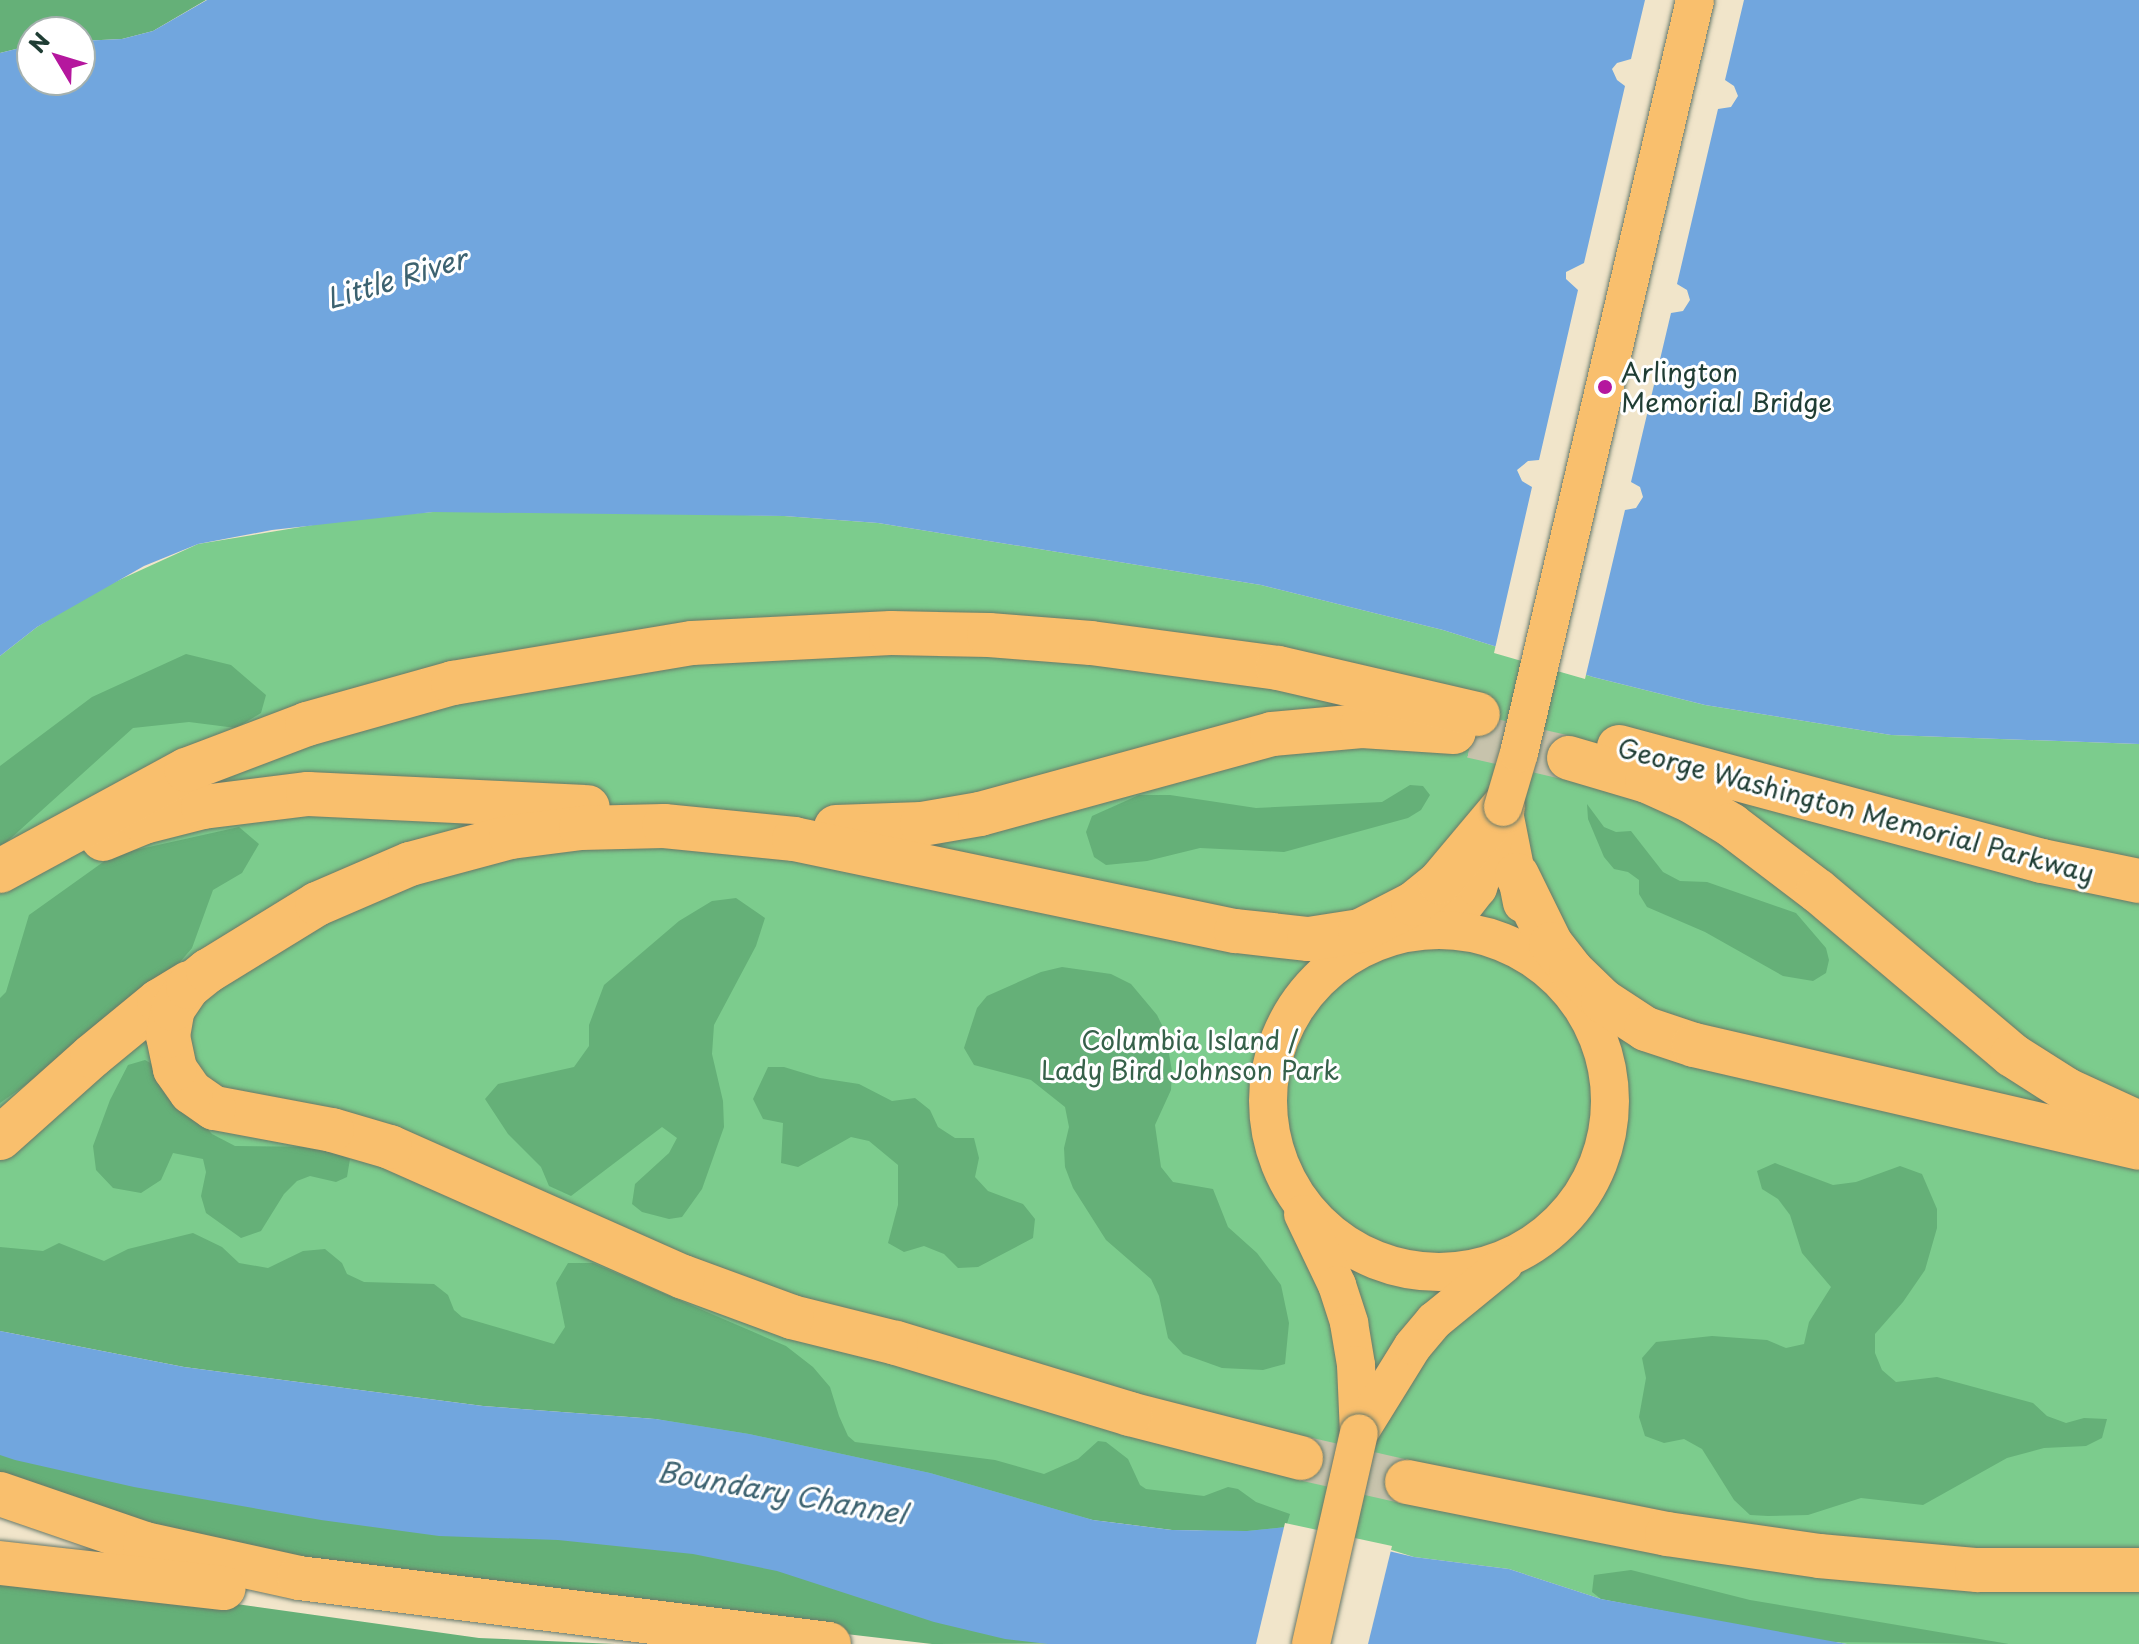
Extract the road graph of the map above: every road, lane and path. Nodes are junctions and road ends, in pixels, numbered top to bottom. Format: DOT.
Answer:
graph roads {
  1 [pos="1695,0"];
  2 [pos="1503,807"];
  3 [pos="664,826"];
  4 [pos="725,831"];
  5 [pos="0,871"];
  6 [pos="1517,875"];
  7 [pos="2139,881"];
  8 [pos="0,891"];
  9 [pos="1439,929"];
  10 [pos="1236,931"];
  11 [pos="1364,947"];
  12 [pos="208,971"];
  13 [pos="1560,983"];
  14 [pos="1598,1032"];
  15 [pos="1725,1052"];
  16 [pos="2139,1123"];
  17 [pos="0,1138"];
  18 [pos="2139,1148"];
  19 [pos="1295,1197"];
  20 [pos="1510,1260"];
  21 [pos="1363,1419"];
  22 [pos="1301,1458"];
  23 [pos="1407,1482"];
  24 [pos="0,1494"];
  25 [pos="0,1563"];
  26 [pos="2139,1570"];
  27 [pos="430,1595"];
  28 [pos="829,1644"];
  29 [pos="1311,1644"];
  1 -- 2 [label="main road, bridge"];
  2 -- 6 [label="main road"];
  2 -- 9 [label="main road"];
  2 -- 10 [label="highway"];
  3 -- 4 [label="highway"];
  3 -- 8 [label="highway"];
  3 -- 12 [label="highway"];
  4 -- 5 [label="highway"];
  4 -- 10 [label="highway"];
  6 -- 13 [label="main road"];
  6 -- 15 [label="highway"];
  7 -- 16 [label="highway, George Washington Memorial Parkway"];
  9 -- 11 [label="main road"];
  9 -- 13 [label="main road"];
  10 -- 11 [label="highway"];
  11 -- 19 [label="main road"];
  12 -- 17 [label="highway"];
  12 -- 22 [label="highway"];
  13 -- 14 [label="main road"];
  14 -- 15 [label="highway"];
  14 -- 20 [label="main road"];
  15 -- 18 [label="highway"];
  19 -- 20 [label="main road"];
  19 -- 21 [label="main road"];
  20 -- 21 [label="main road"];
  21 -- 29 [label="main road, bridge"];
  23 -- 26 [label="highway"];
  24 -- 27 [label="highway"];
  25 -- 27 [label="highway"];
  27 -- 28 [label="highway"];
}
